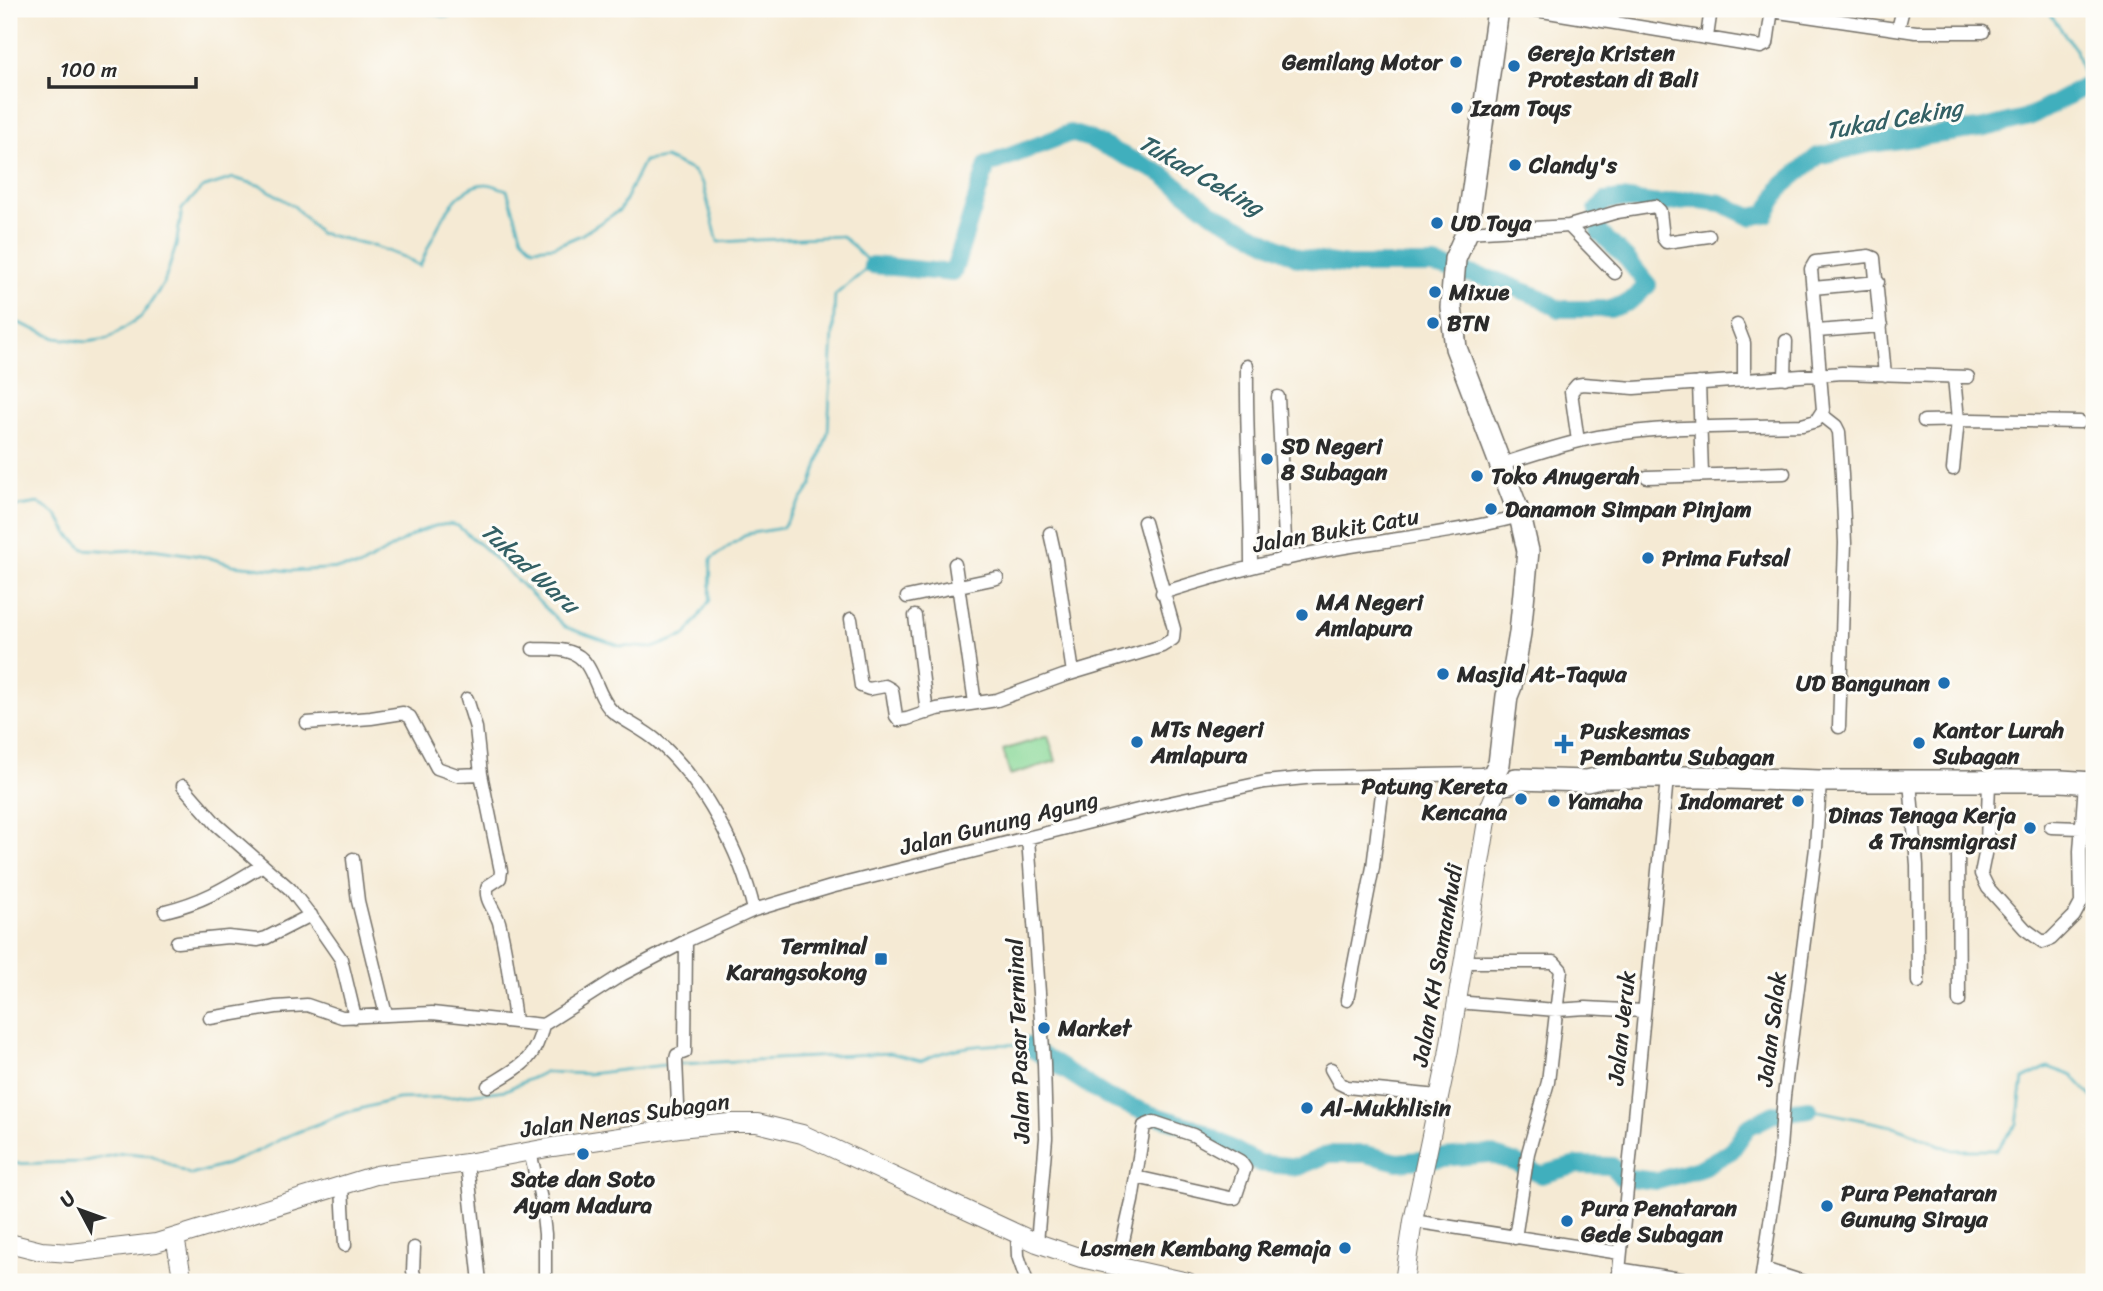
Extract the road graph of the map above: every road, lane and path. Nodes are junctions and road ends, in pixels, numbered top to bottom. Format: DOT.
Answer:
graph roads {
  1 [pos="1486,9"];
  2 [pos="1497,9"];
  3 [pos="1530,9"];
  4 [pos="1711,9"];
  5 [pos="1903,9"];
  6 [pos="1772,10"];
  7 [pos="1898,29"];
  8 [pos="1983,32"];
  9 [pos="1707,37"];
  10 [pos="1569,226"];
  11 [pos="1467,232"];
  12 [pos="1709,236"];
  13 [pos="1455,260"];
  14 [pos="1615,273"];
  15 [pos="1878,282"];
  16 [pos="1813,288"];
  17 [pos="1737,325"];
  18 [pos="1881,326"];
  19 [pos="1817,331"];
  20 [pos="1786,341"];
  21 [pos="1247,366"];
  22 [pos="1821,374"];
  23 [pos="1885,375"];
  24 [pos="1954,377"];
  25 [pos="1968,377"];
  26 [pos="1785,378"];
  27 [pos="1744,379"];
  28 [pos="1699,383"];
  29 [pos="1278,397"];
  30 [pos="1822,415"];
  31 [pos="1958,420"];
  32 [pos="1924,421"];
  33 [pos="2080,422"];
  34 [pos="1700,428"];
  35 [pos="1578,441"];
  36 [pos="1499,465"];
  37 [pos="1953,470"];
  38 [pos="1784,473"];
  39 [pos="1702,474"];
  40 [pos="1647,477"];
  41 [pos="1520,516"];
  42 [pos="1144,522"];
  43 [pos="1050,533"];
  44 [pos="1286,560"];
  45 [pos="955,564"];
  46 [pos="1251,566"];
  47 [pos="997,578"];
  48 [pos="958,586"];
  49 [pos="1162,593"];
  50 [pos="907,597"];
  51 [pos="915,616"];
  52 [pos="851,619"];
  53 [pos="533,649"];
  54 [pos="1073,673"];
  55 [pos="467,699"];
  56 [pos="975,703"];
  57 [pos="927,713"];
  58 [pos="307,723"];
  59 [pos="1839,727"];
  60 [pos="1506,771"];
  61 [pos="481,774"];
  62 [pos="1384,777"];
  63 [pos="1667,778"];
  64 [pos="1820,781"];
  65 [pos="1910,781"];
  66 [pos="1989,782"];
  67 [pos="2090,783"];
  68 [pos="183,786"];
  69 [pos="2052,827"];
  70 [pos="2081,828"];
  71 [pos="1028,838"];
  72 [pos="1987,844"];
  73 [pos="353,859"];
  74 [pos="263,865"];
  75 [pos="754,910"];
  76 [pos="165,911"];
  77 [pos="310,915"];
  78 [pos="685,941"];
  79 [pos="177,942"];
  80 [pos="1463,962"];
  81 [pos="1918,982"];
  82 [pos="1347,1000"];
  83 [pos="1959,1001"];
  84 [pos="1456,1002"];
  85 [pos="1556,1010"];
  86 [pos="1643,1011"];
  87 [pos="386,1015"];
  88 [pos="355,1017"];
  89 [pos="210,1018"];
  90 [pos="515,1021"];
  91 [pos="543,1024"];
  92 [pos="1331,1069"];
  93 [pos="488,1086"];
  94 [pos="1438,1096"];
  95 [pos="679,1128"];
  96 [pos="530,1152"];
  97 [pos="467,1163"];
  98 [pos="1136,1177"];
  99 [pos="342,1186"];
  100 [pos="1413,1222"];
  101 [pos="1017,1233"];
  102 [pos="175,1237"];
  103 [pos="1515,1238"];
  104 [pos="9,1243"];
  105 [pos="1037,1243"];
  106 [pos="345,1245"];
  107 [pos="414,1248"];
  108 [pos="1620,1253"];
  109 [pos="1117,1267"];
  110 [pos="1618,1276"];
  111 [pos="1762,1276"];
  112 [pos="183,1282"];
  113 [pos="416,1282"];
  114 [pos="480,1282"];
  115 [pos="544,1282"];
  116 [pos="1027,1282"];
  117 [pos="1188,1282"];
  118 [pos="1404,1282"];
  119 [pos="1699,1282"];
  120 [pos="1804,1282"];
  1 -- 11 [label="highway"];
  2 -- 11 [label="highway"];
  3 -- 9 [label="street"];
  4 -- 9 [label="street"];
  5 -- 7 [label="street"];
  6 -- 7 [label="street"];
  6 -- 9 [label="street"];
  7 -- 8 [label="street"];
  10 -- 11 [label="street"];
  10 -- 12 [label="street"];
  10 -- 14 [label="street"];
  13 -- 36 [label="highway"];
  15 -- 16 [label="street"];
  15 -- 16 [label="street"];
  15 -- 18 [label="street"];
  16 -- 19 [label="street"];
  17 -- 27 [label="street"];
  18 -- 19 [label="street"];
  18 -- 23 [label="street"];
  19 -- 22 [label="street"];
  20 -- 26 [label="street"];
  21 -- 46 [label="street"];
  22 -- 23 [label="street"];
  22 -- 26 [label="street"];
  22 -- 30 [label="street"];
  23 -- 24 [label="street"];
  24 -- 25 [label="street"];
  24 -- 31 [label="street"];
  26 -- 27 [label="street"];
  27 -- 28 [label="street"];
  28 -- 34 [label="street"];
  28 -- 35 [label="street"];
  29 -- 44 [label="street"];
  30 -- 34 [label="street"];
  30 -- 59 [label="street"];
  31 -- 32 [label="street"];
  31 -- 33 [label="street"];
  31 -- 37 [label="street"];
  34 -- 35 [label="street"];
  34 -- 39 [label="street"];
  35 -- 36 [label="street"];
  36 -- 41 [label="highway"];
  38 -- 39 [label="street"];
  39 -- 40 [label="street"];
  41 -- 44 [label="street, Jalan Bukit Catu"];
  41 -- 60 [label="highway"];
  42 -- 49 [label="street"];
  43 -- 54 [label="street"];
  44 -- 46 [label="street, Jalan Bukit Catu"];
  45 -- 48 [label="street"];
  46 -- 49 [label="street, Jalan Bukit Catu"];
  47 -- 48 [label="street"];
  48 -- 50 [label="street"];
  48 -- 56 [label="street"];
  49 -- 54 [label="street"];
  51 -- 57 [label="street"];
  52 -- 57 [label="street"];
  53 -- 75 [label="street"];
  54 -- 56 [label="street"];
  55 -- 61 [label="street"];
  56 -- 57 [label="street"];
  58 -- 61 [label="street"];
  60 -- 62 [label="street, Jalan Gunung Agung"];
  60 -- 63 [label="highway"];
  60 -- 80 [label="main road, Jalan KH Samanhudi"];
  61 -- 90 [label="street"];
  62 -- 71 [label="street, Jalan Gunung Agung"];
  62 -- 82 [label="street"];
  63 -- 64 [label="highway"];
  63 -- 86 [label="street, Jalan Jeruk"];
  64 -- 65 [label="highway"];
  64 -- 111 [label="street, Jalan Salak"];
  65 -- 66 [label="highway"];
  65 -- 81 [label="street"];
  66 -- 67 [label="highway"];
  66 -- 72 [label="street"];
  67 -- 70 [label="street"];
  68 -- 74 [label="street"];
  69 -- 70 [label="street"];
  70 -- 72 [label="street"];
  71 -- 75 [label="street, Jalan Gunung Agung"];
  71 -- 105 [label="street, Jalan Pasar Terminal"];
  72 -- 83 [label="street"];
  73 -- 87 [label="street"];
  74 -- 76 [label="street"];
  74 -- 77 [label="street"];
  75 -- 78 [label="street, Jalan Gunung Agung"];
  77 -- 79 [label="street"];
  77 -- 88 [label="street"];
  78 -- 91 [label="street, Jalan Gunung Agung"];
  78 -- 95 [label="street"];
  80 -- 84 [label="main road, Jalan KH Samanhudi"];
  80 -- 85 [label="street"];
  84 -- 85 [label="street"];
  84 -- 94 [label="main road, Jalan KH Samanhudi"];
  85 -- 86 [label="street"];
  85 -- 103 [label="street"];
  86 -- 108 [label="street, Jalan Jeruk"];
  87 -- 88 [label="street"];
  87 -- 90 [label="street"];
  88 -- 89 [label="street"];
  90 -- 91 [label="street"];
  91 -- 93 [label="street"];
  92 -- 94 [label="street"];
  94 -- 100 [label="main road, Jalan KH Samanhudi"];
  95 -- 96 [label="main road, Jalan Nenas Subagan"];
  95 -- 101 [label="main road, Jalan Nenas Subagan"];
  96 -- 97 [label="main road, Jalan Nenas Subagan"];
  96 -- 115 [label="street"];
  97 -- 99 [label="main road, Jalan Nenas Subagan"];
  97 -- 114 [label="street"];
  98 -- 98 [label="street"];
  98 -- 109 [label="street"];
  99 -- 102 [label="main road, Jalan Nenas Subagan"];
  99 -- 106 [label="street"];
  100 -- 103 [label="street"];
  100 -- 118 [label="main road, Jalan KH Samanhudi"];
  101 -- 105 [label="main road, Jalan Nenas Subagan"];
  101 -- 116 [label="street"];
  102 -- 104 [label="main road, Jalan Nenas Subagan"];
  102 -- 112 [label="main road"];
  103 -- 108 [label="street"];
  105 -- 109 [label="main road, Jalan Nenas Subagan"];
  107 -- 113 [label="street"];
  108 -- 110 [label="street, Jalan Jeruk"];
  109 -- 117 [label="main road, Jalan Nenas Subagan"];
  110 -- 119 [label="street"];
  111 -- 120 [label="street"];
}
